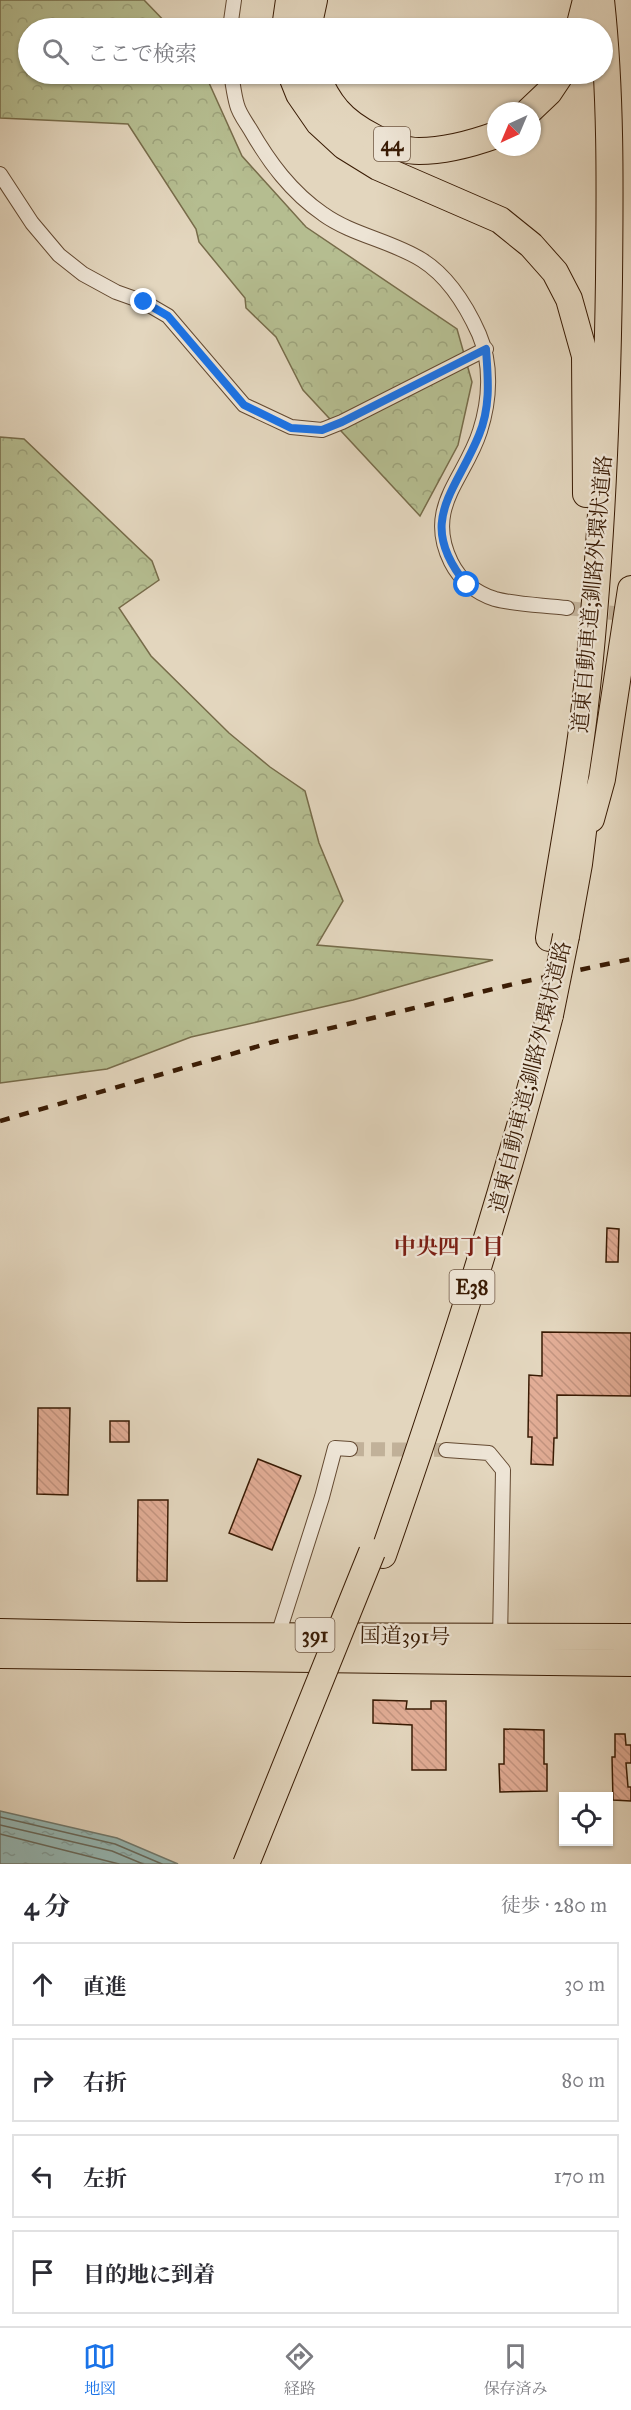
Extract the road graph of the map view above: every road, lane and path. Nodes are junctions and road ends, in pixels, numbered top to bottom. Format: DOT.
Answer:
graph roads {
  1 [pos="234,0"];
  2 [pos="289,0"];
  3 [pos="314,0"];
  4 [pos="586,0"];
  5 [pos="601,0"];
  6 [pos="616,0"];
  7 [pos="231,18"];
  8 [pos="286,18"];
  9 [pos="310,18"];
  10 [pos="582,18"];
  11 [pos="602,18"];
  12 [pos="233,84"];
  13 [pos="295,84"];
  14 [pos="322,84"];
  15 [pos="554,84"];
  16 [pos="606,84"];
  17 [pos="538,102"];
  18 [pos="487,139"];
  19 [pos="0,174"];
  20 [pos="486,349"];
  21 [pos="631,589"];
  22 [pos="567,608"];
  23 [pos="584,716"];
  24 [pos="579,864"];
  25 [pos="557,937"];
  26 [pos="350,1449"];
  27 [pos="446,1450"];
  28 [pos="378,1554"];
  29 [pos="0,1632"];
  30 [pos="278,1635"];
  31 [pos="631,1637"];
  32 [pos="500,1649"];
  33 [pos="0,1655"];
  34 [pos="631,1663"];
  35 [pos="246,1864"];
  36 [pos="259,1864"];
  1 -- 7 [label="street"];
  2 -- 8 [label="highway"];
  3 -- 9 [label="highway"];
  4 -- 10 [label="highway"];
  5 -- 11 [label="highway, 道東自動車道;釧路外環状道路 / E38"];
  6 -- 24 [label="highway, 道東自動車道;釧路外環状道路 / E38"];
  12 -- 20 [label="street"];
  13 -- 23 [label="highway"];
  14 -- 18 [label="highway, 44"];
  15 -- 17 [label="highway"];
  16 -- 23 [label="highway, 道東自動車道;釧路外環状道路 / E38"];
  19 -- 20 [label="street"];
  20 -- 22 [label="street"];
  21 -- 24 [label="highway"];
  23 -- 25 [label="highway, 道東自動車道;釧路外環状道路 / E38"];
  24 -- 25 [label="highway, 道東自動車道;釧路外環状道路 / E38"];
  25 -- 28 [label="highway, 道東自動車道;釧路外環状道路 / E38, bridge"];
  26 -- 30 [label="street"];
  27 -- 32 [label="street"];
  28 -- 35 [label="highway, 道東自動車道;釧路外環状道路 / E38, bridge"];
  28 -- 36 [label="highway, 道東自動車道;釧路外環状道路 / E38"];
  29 -- 30 [label="highway, 国道391号 / 391"];
  30 -- 32 [label="highway, 国道391号 / 391"];
  31 -- 32 [label="highway, 国道391号 / 391"];
  32 -- 33 [label="highway, 国道391号 / 391"];
  32 -- 34 [label="highway, 国道391号 / 391"];
}
